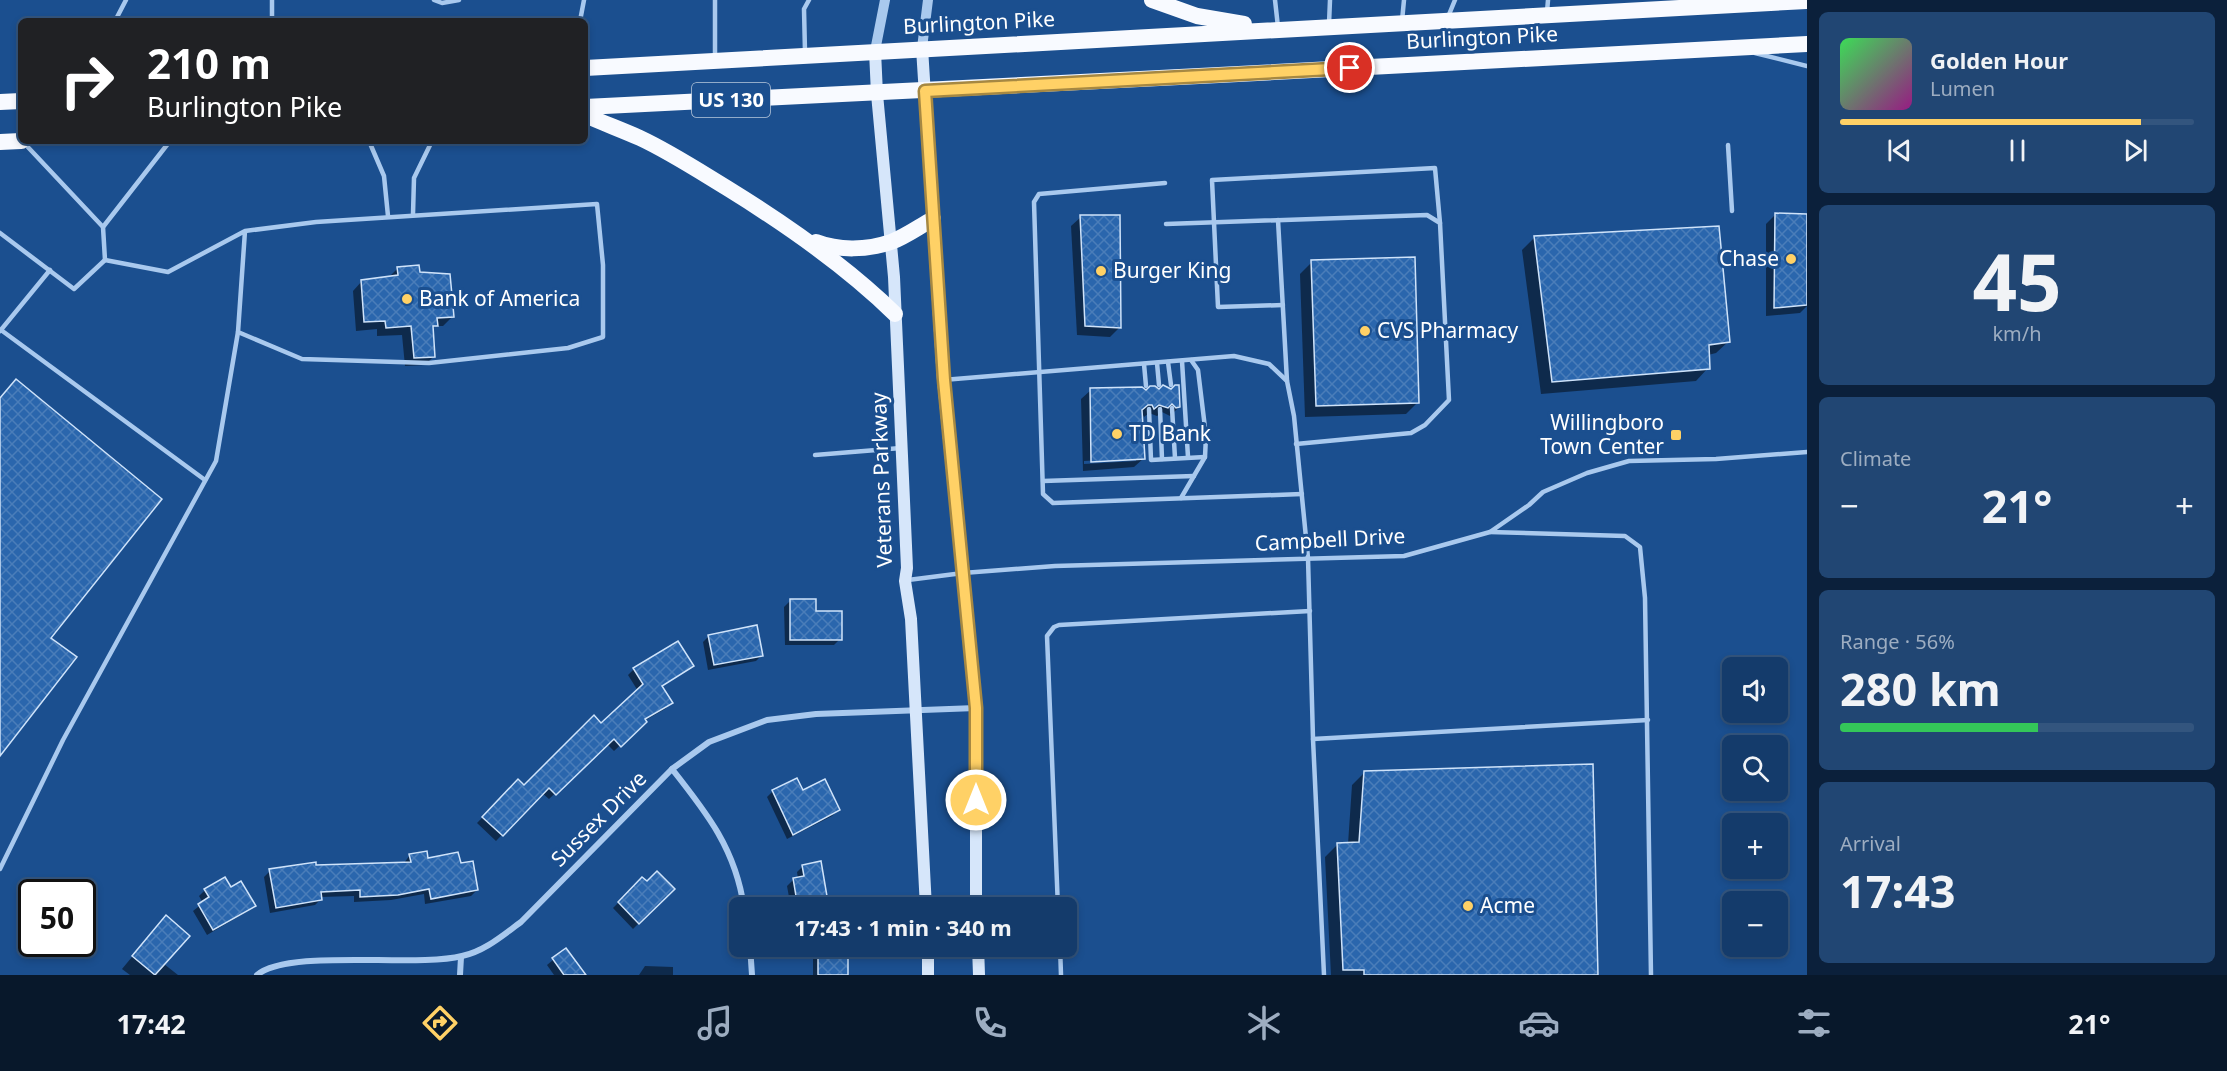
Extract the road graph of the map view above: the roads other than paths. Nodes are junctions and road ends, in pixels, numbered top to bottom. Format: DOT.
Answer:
graph roads {
  1 [pos="126,0"];
  2 [pos="272,0"];
  3 [pos="435,0"];
  4 [pos="459,0"];
  5 [pos="584,0"];
  6 [pos="715,0"];
  7 [pos="809,0"];
  8 [pos="885,0"];
  9 [pos="928,0"];
  10 [pos="1152,0"];
  11 [pos="1275,0"];
  12 [pos="1330,0"];
  13 [pos="1404,0"];
  14 [pos="1455,0"];
  15 [pos="1800,1"];
  16 [pos="1745,2"];
  17 [pos="1547,8"];
  18 [pos="117,18"];
  19 [pos="272,18"];
  20 [pos="581,18"];
  21 [pos="1447,20"];
  22 [pos="1401,23"];
  23 [pos="1329,27"];
  24 [pos="1278,29"];
  25 [pos="1807,44"];
  26 [pos="922,48"];
  27 [pos="1732,48"];
  28 [pos="875,51"];
  29 [pos="805,55"];
  30 [pos="716,60"];
  31 [pos="1807,66"];
  32 [pos="588,68"];
  33 [pos="925,91"];
  34 [pos="877,94"];
  35 [pos="18,101"];
  36 [pos="0,102"];
  37 [pos="588,107"];
  38 [pos="588,116"];
  39 [pos="18,141"];
  40 [pos="0,142"];
  41 [pos="25,144"];
  42 [pos="168,144"];
  43 [pos="370,144"];
  44 [pos="431,144"];
  45 [pos="1728,145"];
  46 [pos="1165,183"];
  47 [pos="1732,211"];
  48 [pos="413,214"];
  49 [pos="388,216"];
  50 [pos="933,219"];
  51 [pos="1278,220"];
  52 [pos="1214,222"];
  53 [pos="1440,223"];
  54 [pos="1166,224"];
  55 [pos="103,227"];
  56 [pos="244,231"];
  57 [pos="0,232"];
  58 [pos="799,235"];
  59 [pos="891,242"];
  60 [pos="105,260"];
  61 [pos="50,270"];
  62 [pos="1283,304"];
  63 [pos="895,314"];
  64 [pos="1,330"];
  65 [pos="238,332"];
  66 [pos="1191,360"];
  67 [pos="1182,361"];
  68 [pos="1168,362"];
  69 [pos="1157,363"];
  70 [pos="1144,364"];
  71 [pos="1040,373"];
  72 [pos="944,380"];
  73 [pos="1287,381"];
  74 [pos="1171,385"];
  75 [pos="1146,386"];
  76 [pos="1159,386"];
  77 [pos="1173,408"];
  78 [pos="1149,409"];
  79 [pos="1161,409"];
  80 [pos="1296,444"];
  81 [pos="901,448"];
  82 [pos="1807,452"];
  83 [pos="815,455"];
  84 [pos="1188,457"];
  85 [pos="1205,457"];
  86 [pos="1175,458"];
  87 [pos="1162,459"];
  88 [pos="1194,476"];
  89 [pos="205,480"];
  90 [pos="1043,481"];
  91 [pos="1302,495"];
  92 [pos="1181,498"];
  93 [pos="1490,532"];
  94 [pos="1308,558"];
  95 [pos="963,573"];
  96 [pos="905,581"];
  97 [pos="1310,611"];
  98 [pos="976,708"];
  99 [pos="916,711"];
  100 [pos="1648,720"];
  101 [pos="1313,740"];
  102 [pos="672,768"];
  103 [pos="0,869"];
  104 [pos="742,897"];
  105 [pos="925,897"];
  106 [pos="976,897"];
  107 [pos="1058,897"];
  108 [pos="461,957"];
  109 [pos="751,957"];
  110 [pos="928,957"];
  111 [pos="978,957"];
  112 [pos="1060,957"];
  113 [pos="257,975"];
  114 [pos="460,975"];
  115 [pos="752,975"];
  116 [pos="928,975"];
  117 [pos="979,975"];
  118 [pos="1061,975"];
  119 [pos="1324,975"];
  120 [pos="1651,975"];
  1 -- 18 [label="lane"];
  2 -- 19 [label="lane"];
  3 -- 4 [label="lane"];
  5 -- 20 [label="lane"];
  6 -- 30 [label="lane"];
  7 -- 29 [label="lane"];
  8 -- 28 [label="street"];
  9 -- 26 [label="street"];
  10 -- 24 [label="highway"];
  11 -- 24 [label="lane"];
  12 -- 23 [label="lane"];
  13 -- 22 [label="lane"];
  14 -- 21 [label="lane"];
  15 -- 16 [label="highway, Burlington Pike / US 130"];
  16 -- 17 [label="highway, Burlington Pike / US 130"];
  17 -- 21 [label="highway, Burlington Pike / US 130"];
  21 -- 22 [label="highway, Burlington Pike / US 130"];
  22 -- 23 [label="highway, Burlington Pike / US 130"];
  23 -- 24 [label="highway, Burlington Pike / US 130"];
  24 -- 26 [label="highway, Burlington Pike / US 130"];
  25 -- 27 [label="highway, Burlington Pike / US 130"];
  26 -- 28 [label="highway, Burlington Pike / US 130"];
  26 -- 33 [label="main road"];
  27 -- 31 [label="lane"];
  27 -- 33 [label="highway, Burlington Pike / US 130"];
  28 -- 29 [label="highway, Burlington Pike / US 130"];
  28 -- 34 [label="main road, Veterans Parkway"];
  29 -- 30 [label="highway, Burlington Pike / US 130"];
  30 -- 32 [label="highway, Burlington Pike / US 130"];
  33 -- 34 [label="highway, Burlington Pike / US 130"];
  33 -- 50 [label="main road"];
  34 -- 37 [label="highway, Burlington Pike / US 130"];
  34 -- 59 [label="main road, Veterans Parkway"];
  35 -- 36 [label="highway"];
  38 -- 58 [label="highway"];
  39 -- 40 [label="highway"];
  41 -- 55 [label="lane"];
  42 -- 55 [label="lane"];
  43 -- 49 [label="lane"];
  44 -- 48 [label="lane"];
  45 -- 47 [label="lane"];
  46 -- 71 [label="lane"];
  48 -- 49 [label="lane"];
  48 -- 65 [label="lane"];
  49 -- 56 [label="lane"];
  50 -- 59 [label="highway"];
  50 -- 72 [label="main road"];
  51 -- 52 [label="lane"];
  51 -- 53 [label="lane"];
  51 -- 62 [label="lane"];
  52 -- 53 [label="lane"];
  52 -- 54 [label="lane"];
  52 -- 62 [label="lane"];
  53 -- 80 [label="lane"];
  55 -- 60 [label="lane"];
  56 -- 60 [label="lane"];
  56 -- 65 [label="lane"];
  57 -- 61 [label="lane"];
  58 -- 59 [label="highway"];
  58 -- 63 [label="highway"];
  59 -- 63 [label="main road, Veterans Parkway"];
  60 -- 61 [label="lane"];
  61 -- 64 [label="lane"];
  62 -- 73 [label="lane"];
  63 -- 81 [label="main road, Veterans Parkway"];
  64 -- 89 [label="lane"];
  65 -- 89 [label="lane"];
  66 -- 67 [label="lane"];
  66 -- 73 [label="lane"];
  66 -- 85 [label="lane"];
  67 -- 68 [label="lane"];
  67 -- 84 [label="lane"];
  68 -- 69 [label="lane"];
  68 -- 74 [label="lane"];
  69 -- 70 [label="lane"];
  69 -- 76 [label="lane"];
  70 -- 71 [label="lane"];
  70 -- 75 [label="lane"];
  71 -- 72 [label="lane"];
  71 -- 90 [label="lane"];
  72 -- 95 [label="main road"];
  73 -- 80 [label="lane"];
  77 -- 86 [label="lane"];
  78 -- 87 [label="lane"];
  79 -- 87 [label="lane"];
  80 -- 91 [label="lane"];
  81 -- 83 [label="lane"];
  81 -- 96 [label="main road, Veterans Parkway"];
  82 -- 93 [label="lane, Campbell Drive"];
  84 -- 85 [label="lane"];
  84 -- 86 [label="lane"];
  85 -- 88 [label="lane"];
  86 -- 87 [label="lane"];
  88 -- 90 [label="lane"];
  88 -- 92 [label="lane"];
  89 -- 103 [label="lane"];
  90 -- 92 [label="lane"];
  91 -- 92 [label="lane"];
  91 -- 94 [label="lane"];
  93 -- 94 [label="lane, Campbell Drive"];
  93 -- 100 [label="lane"];
  94 -- 95 [label="lane, Campbell Drive"];
  94 -- 97 [label="lane"];
  95 -- 96 [label="lane, Campbell Drive"];
  95 -- 98 [label="main road"];
  96 -- 99 [label="main road, Veterans Parkway"];
  97 -- 101 [label="lane"];
  97 -- 107 [label="lane"];
  98 -- 99 [label="street, Sussex Drive"];
  98 -- 106 [label="main road"];
  99 -- 102 [label="street, Sussex Drive"];
  99 -- 105 [label="main road, Veterans Parkway"];
  100 -- 101 [label="lane"];
  100 -- 120 [label="lane"];
  101 -- 119 [label="lane"];
  102 -- 104 [label="street"];
  102 -- 108 [label="street, Sussex Drive"];
  108 -- 113 [label="street, Sussex Drive"];
  108 -- 114 [label="street"];
  109 -- 115 [label="street"];
  110 -- 116 [label="main road"];
  111 -- 117 [label="main road"];
  112 -- 118 [label="lane"];
}
